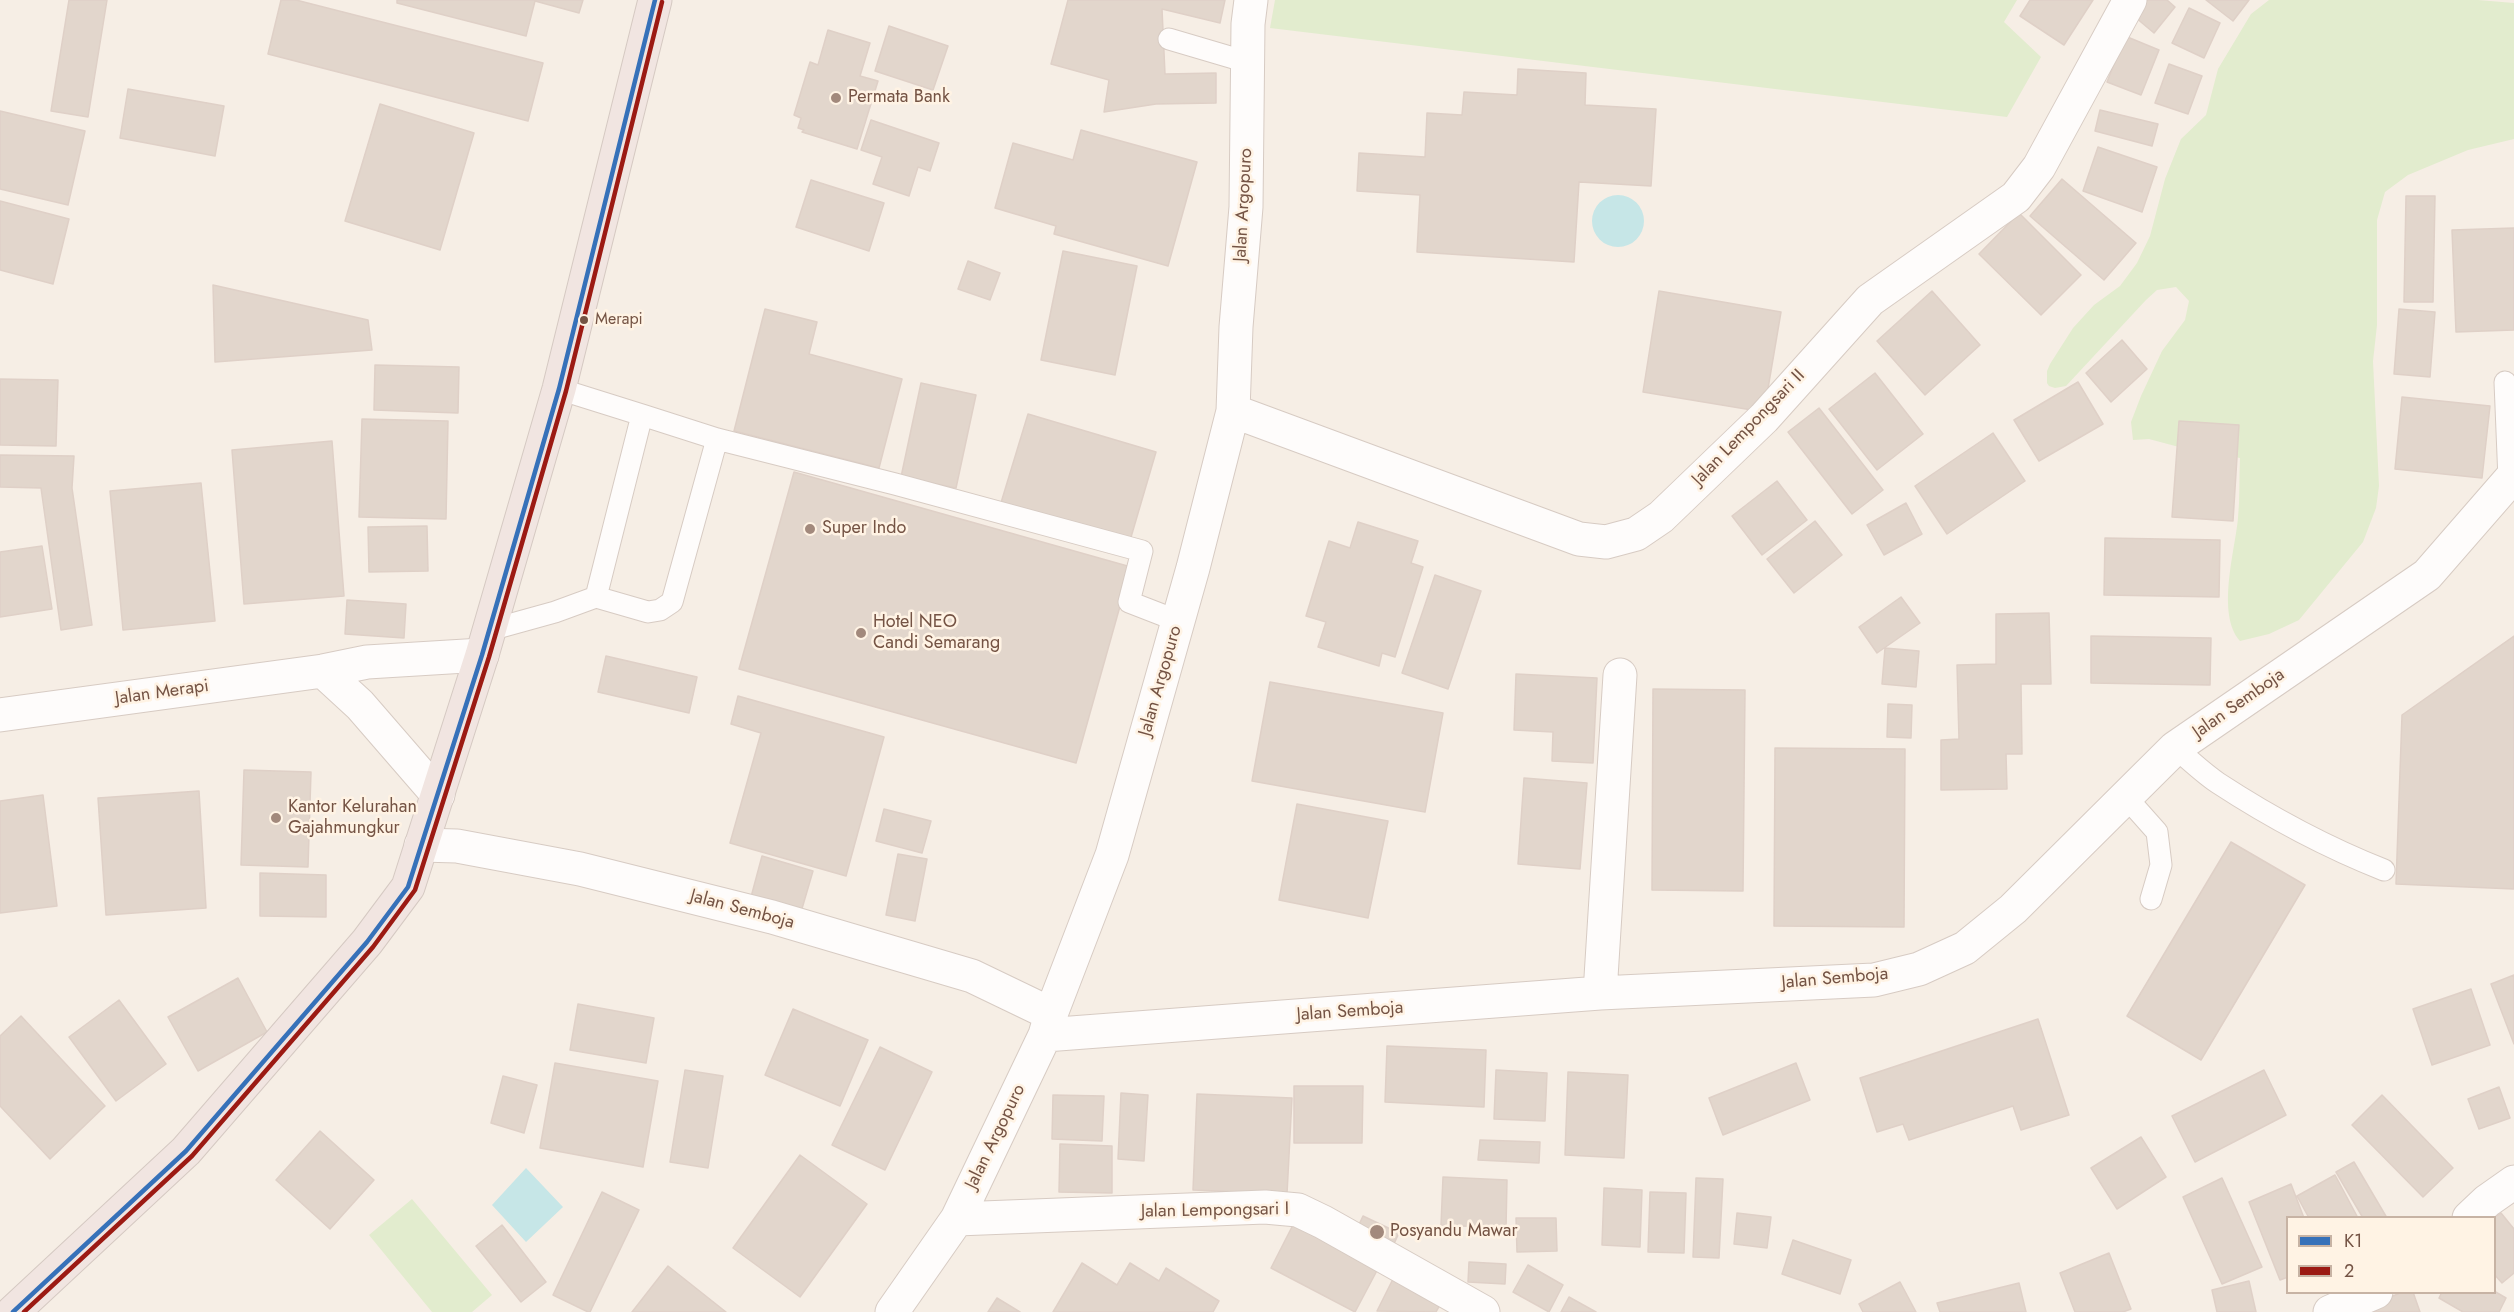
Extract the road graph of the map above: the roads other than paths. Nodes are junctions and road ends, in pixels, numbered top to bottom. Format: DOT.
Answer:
graph roads {
  1 [pos="655,0"];
  2 [pos="1251,0"];
  3 [pos="2130,0"];
  4 [pos="1169,39"];
  5 [pos="1247,62"];
  6 [pos="2505,382"];
  7 [pos="559,389"];
  8 [pos="1233,411"];
  9 [pos="642,415"];
  10 [pos="717,439"];
  11 [pos="2511,477"];
  12 [pos="596,597"];
  13 [pos="1178,621"];
  14 [pos="486,643"];
  15 [pos="323,671"];
  16 [pos="1620,675"];
  17 [pos="0,715"];
  18 [pos="2175,748"];
  19 [pos="438,795"];
  20 [pos="2125,796"];
  21 [pos="421,845"];
  22 [pos="2384,870"];
  23 [pos="2151,899"];
  24 [pos="1600,993"];
  25 [pos="1048,1025"];
  26 [pos="2514,1182"];
  27 [pos="2471,1216"];
  28 [pos="957,1219"];
  29 [pos="13,1312"];
  30 [pos="892,1312"];
  31 [pos="1482,1312"];
  1 -- 7 [label="highway"];
  2 -- 5 [label="street, Jalan Argopuro"];
  3 -- 8 [label="street, Jalan Lempongsari II"];
  4 -- 5 [label="lane"];
  5 -- 8 [label="street, Jalan Argopuro"];
  6 -- 11 [label="lane"];
  7 -- 9 [label="lane"];
  7 -- 14 [label="highway"];
  8 -- 13 [label="street, Jalan Argopuro"];
  9 -- 10 [label="lane"];
  9 -- 12 [label="lane"];
  10 -- 12 [label="lane"];
  10 -- 13 [label="lane"];
  11 -- 18 [label="street, Jalan Semboja"];
  12 -- 14 [label="lane"];
  13 -- 25 [label="street, Jalan Argopuro"];
  14 -- 15 [label="street, Jalan Merapi"];
  14 -- 19 [label="highway"];
  15 -- 17 [label="street, Jalan Merapi"];
  15 -- 19 [label="street"];
  16 -- 24 [label="street"];
  18 -- 20 [label="street, Jalan Semboja"];
  18 -- 22 [label="lane"];
  19 -- 21 [label="highway"];
  20 -- 23 [label="lane"];
  20 -- 24 [label="street, Jalan Semboja"];
  21 -- 25 [label="street, Jalan Semboja"];
  21 -- 29 [label="highway"];
  24 -- 25 [label="street, Jalan Semboja"];
  25 -- 28 [label="street, Jalan Argopuro"];
  26 -- 27 [label="street"];
  28 -- 30 [label="street, Jalan Argopuro"];
  28 -- 31 [label="street, Jalan Lempongsari I"];
}
